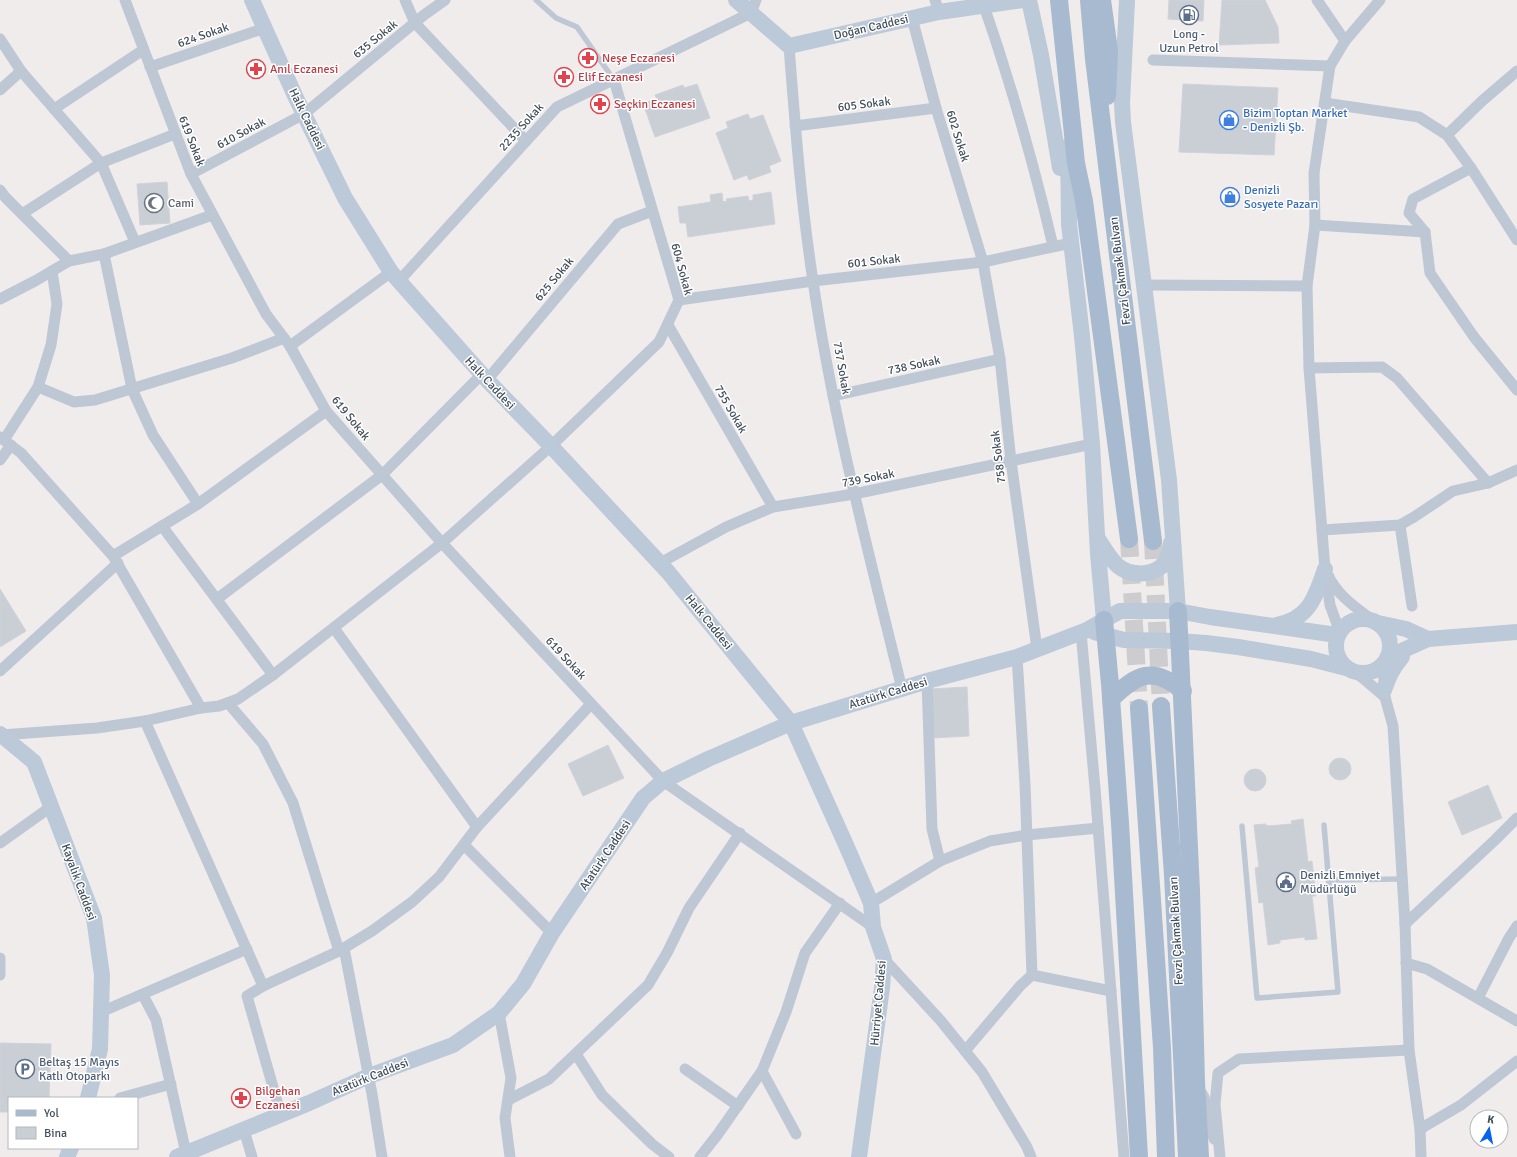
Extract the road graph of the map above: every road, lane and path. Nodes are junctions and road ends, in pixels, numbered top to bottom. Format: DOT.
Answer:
graph roads {
  1 [pos="124,0"];
  2 [pos="252,0"];
  3 [pos="405,0"];
  4 [pos="445,0"];
  5 [pos="536,0"];
  6 [pos="736,0"];
  7 [pos="1023,0"];
  8 [pos="1029,0"];
  9 [pos="1059,0"];
  10 [pos="1070,0"];
  11 [pos="1089,0"];
  12 [pos="1102,0"];
  13 [pos="1127,0"];
  14 [pos="1317,0"];
  15 [pos="1380,0"];
  16 [pos="937,6"];
  17 [pos="984,6"];
  18 [pos="754,7"];
  19 [pos="912,18"];
  20 [pos="415,23"];
  21 [pos="264,28"];
  22 [pos="0,39"];
  23 [pos="1345,41"];
  24 [pos="789,46"];
  25 [pos="143,50"];
  26 [pos="1109,50"];
  27 [pos="1152,60"];
  28 [pos="1330,66"];
  29 [pos="150,67"];
  30 [pos="1517,70"];
  31 [pos="21,71"];
  32 [pos="614,80"];
  33 [pos="1068,87"];
  34 [pos="0,90"];
  35 [pos="1325,103"];
  36 [pos="936,108"];
  37 [pos="54,109"];
  38 [pos="304,114"];
  39 [pos="1123,122"];
  40 [pos="795,126"];
  41 [pos="175,134"];
  42 [pos="1447,135"];
  43 [pos="526,141"];
  44 [pos="102,163"];
  45 [pos="1471,168"];
  46 [pos="1108,173"];
  47 [pos="190,174"];
  48 [pos="0,190"];
  49 [pos="1084,201"];
  50 [pos="652,210"];
  51 [pos="22,214"];
  52 [pos="212,215"];
  53 [pos="1069,224"];
  54 [pos="1315,225"];
  55 [pos="1425,232"];
  56 [pos="1517,240"];
  57 [pos="135,242"];
  58 [pos="1071,243"];
  59 [pos="1053,246"];
  60 [pos="104,254"];
  61 [pos="69,261"];
  62 [pos="982,262"];
  63 [pos="52,271"];
  64 [pos="395,277"];
  65 [pos="813,282"];
  66 [pos="1143,285"];
  67 [pos="1307,286"];
  68 [pos="0,299"];
  69 [pos="679,300"];
  70 [pos="668,325"];
  71 [pos="287,342"];
  72 [pos="1000,359"];
  73 [pos="1309,368"];
  74 [pos="484,377"];
  75 [pos="38,387"];
  76 [pos="132,389"];
  77 [pos="1517,390"];
  78 [pos="833,396"];
  79 [pos="326,411"];
  80 [pos="5,441"];
  81 [pos="1092,444"];
  82 [pos="551,446"];
  83 [pos="0,460"];
  84 [pos="1011,461"];
  85 [pos="1517,470"];
  86 [pos="382,475"];
  87 [pos="1488,483"];
  88 [pos="854,494"];
  89 [pos="198,504"];
  90 [pos="773,507"];
  91 [pos="1400,525"];
  92 [pos="162,526"];
  93 [pos="1322,530"];
  94 [pos="1173,533"];
  95 [pos="1097,537"];
  96 [pos="1129,539"];
  97 [pos="1153,541"];
  98 [pos="442,543"];
  99 [pos="116,560"];
  100 [pos="660,563"];
  101 [pos="1325,569"];
  102 [pos="217,599"];
  103 [pos="1412,606"];
  104 [pos="1178,611"];
  105 [pos="1374,621"];
  106 [pos="1271,626"];
  107 [pos="334,628"];
  108 [pos="1105,628"];
  109 [pos="1084,631"];
  110 [pos="1517,632"];
  111 [pos="1338,633"];
  112 [pos="1179,641"];
  113 [pos="1421,642"];
  114 [pos="1037,649"];
  115 [pos="1017,656"];
  116 [pos="1385,661"];
  117 [pos="0,670"];
  118 [pos="1352,671"];
  119 [pos="273,675"];
  120 [pos="927,681"];
  121 [pos="902,689"];
  122 [pos="1183,691"];
  123 [pos="1385,694"];
  124 [pos="1112,699"];
  125 [pos="228,703"];
  126 [pos="591,704"];
  127 [pos="1161,706"];
  128 [pos="201,708"];
  129 [pos="1139,708"];
  130 [pos="145,721"];
  131 [pos="791,724"];
  132 [pos="1,734"];
  133 [pos="663,782"];
  134 [pos="52,806"];
  135 [pos="1517,818"];
  136 [pos="1324,825"];
  137 [pos="1242,826"];
  138 [pos="477,827"];
  139 [pos="1098,828"];
  140 [pos="740,833"];
  141 [pos="1027,835"];
  142 [pos="0,843"];
  143 [pos="464,845"];
  144 [pos="940,861"];
  145 [pos="1402,879"];
  146 [pos="1329,880"];
  147 [pos="840,903"];
  148 [pos="871,903"];
  149 [pos="1405,924"];
  150 [pos="1517,926"];
  151 [pos="873,927"];
  152 [pos="552,933"];
  153 [pos="247,949"];
  154 [pos="342,949"];
  155 [pos="0,958"];
  156 [pos="884,959"];
  157 [pos="1406,963"];
  158 [pos="0,975"];
  159 [pos="1032,975"];
  160 [pos="263,986"];
  161 [pos="1111,991"];
  162 [pos="143,995"];
  163 [pos="1478,998"];
  164 [pos="101,1012"];
  165 [pos="499,1013"];
  166 [pos="1517,1021"];
  167 [pos="1409,1050"];
  168 [pos="965,1051"];
  169 [pos="576,1054"];
  170 [pos="1517,1061"];
  171 [pos="686,1070"];
  172 [pos="762,1071"];
  173 [pos="369,1076"];
  174 [pos="1196,1082"];
  175 [pos="171,1084"];
  176 [pos="88,1097"];
  177 [pos="124,1097"];
  178 [pos="508,1100"];
  179 [pos="738,1106"];
  180 [pos="281,1114"];
  181 [pos="1420,1129"];
  182 [pos="244,1130"];
  183 [pos="796,1134"];
  184 [pos="182,1155"];
  185 [pos="252,1157"];
  186 [pos="382,1157"];
  187 [pos="510,1157"];
  188 [pos="669,1157"];
  189 [pos="700,1157"];
  190 [pos="859,1157"];
  191 [pos="1031,1157"];
  192 [pos="1124,1157"];
  193 [pos="1139,1157"];
  194 [pos="1166,1157"];
  195 [pos="1187,1157"];
  196 [pos="1200,1157"];
  197 [pos="1219,1157"];
  198 [pos="1421,1157"];
  1 -- 25 [label="street, 619 Sokak"];
  2 -- 21 [label="main road, Halk Caddesi"];
  3 -- 20 [label="street"];
  4 -- 20 [label="street, 635 Sokak"];
  5 -- 32 [label="lane"];
  6 -- 18 [label="main road"];
  7 -- 17 [label="main road, Doğan Caddesi"];
  8 -- 53 [label="main road"];
  9 -- 33 [label="main road"];
  10 -- 49 [label="main road"];
  11 -- 46 [label="main road, Fevzi Çakmak Bulvarı"];
  12 -- 26 [label="main road"];
  13 -- 39 [label="main road"];
  14 -- 23 [label="street"];
  15 -- 23 [label="street"];
  16 -- 17 [label="main road, Doğan Caddesi"];
  16 -- 19 [label="main road, Doğan Caddesi"];
  17 -- 59 [label="street"];
  18 -- 24 [label="main road"];
  18 -- 32 [label="street, 2235 Sokak"];
  19 -- 24 [label="main road, Doğan Caddesi"];
  19 -- 36 [label="street, 602 Sokak"];
  20 -- 38 [label="street, 635 Sokak"];
  20 -- 43 [label="street"];
  21 -- 29 [label="street, 624 Sokak"];
  21 -- 38 [label="main road, Halk Caddesi"];
  22 -- 31 [label="street"];
  23 -- 28 [label="street"];
  24 -- 40 [label="street, 737 Sokak"];
  25 -- 29 [label="street, 619 Sokak"];
  25 -- 37 [label="street"];
  26 -- 39 [label="main road"];
  26 -- 46 [label="main road"];
  27 -- 28 [label="street"];
  28 -- 35 [label="street"];
  29 -- 41 [label="street, 619 Sokak"];
  30 -- 42 [label="street"];
  31 -- 34 [label="street"];
  31 -- 37 [label="street"];
  32 -- 43 [label="street, 2235 Sokak"];
  32 -- 50 [label="street, 604 Sokak"];
  33 -- 49 [label="main road"];
  33 -- 53 [label="main road"];
  35 -- 42 [label="street"];
  35 -- 54 [label="street"];
  36 -- 40 [label="street, 605 Sokak"];
  36 -- 62 [label="street, 602 Sokak"];
  37 -- 44 [label="street"];
  38 -- 47 [label="street, 610 Sokak"];
  38 -- 64 [label="main road, Halk Caddesi"];
  39 -- 66 [label="main road"];
  40 -- 65 [label="street, 737 Sokak"];
  41 -- 44 [label="street"];
  41 -- 47 [label="street, 619 Sokak"];
  42 -- 45 [label="street"];
  43 -- 64 [label="street, 2235 Sokak"];
  44 -- 51 [label="street"];
  44 -- 57 [label="street"];
  45 -- 55 [label="street"];
  45 -- 56 [label="street"];
  46 -- 97 [label="main road, Fevzi Çakmak Bulvarı"];
  47 -- 52 [label="street, 619 Sokak"];
  48 -- 51 [label="street"];
  49 -- 96 [label="main road"];
  50 -- 69 [label="street, 604 Sokak"];
  50 -- 74 [label="street, 625 Sokak"];
  51 -- 61 [label="street"];
  52 -- 57 [label="street"];
  52 -- 71 [label="street, 619 Sokak"];
  53 -- 58 [label="main road"];
  54 -- 55 [label="street"];
  54 -- 67 [label="street"];
  55 -- 77 [label="street"];
  57 -- 60 [label="street"];
  58 -- 59 [label="street, 601 Sokak"];
  58 -- 81 [label="main road"];
  59 -- 62 [label="street, 601 Sokak"];
  60 -- 61 [label="street"];
  60 -- 76 [label="street"];
  61 -- 63 [label="street"];
  62 -- 65 [label="street, 601 Sokak"];
  62 -- 72 [label="street, 758 Sokak"];
  63 -- 68 [label="street"];
  63 -- 75 [label="street"];
  64 -- 71 [label="street, 2235 Sokak"];
  64 -- 74 [label="main road, Halk Caddesi"];
  65 -- 69 [label="street, 601 Sokak"];
  65 -- 78 [label="street, 737 Sokak"];
  66 -- 67 [label="street"];
  66 -- 94 [label="main road"];
  67 -- 73 [label="street"];
  69 -- 70 [label="street, 604 Sokak"];
  70 -- 82 [label="street, 604 Sokak"];
  70 -- 90 [label="street, 755 Sokak"];
  71 -- 76 [label="street, 2235 Sokak"];
  71 -- 79 [label="street, 619 Sokak"];
  72 -- 78 [label="street, 738 Sokak"];
  72 -- 84 [label="street, 758 Sokak"];
  73 -- 87 [label="street"];
  73 -- 93 [label="street"];
  74 -- 82 [label="main road, Halk Caddesi"];
  74 -- 86 [label="street, 625 Sokak"];
  75 -- 76 [label="street, 2235 Sokak"];
  75 -- 80 [label="street"];
  76 -- 89 [label="street"];
  78 -- 88 [label="street, 737 Sokak"];
  79 -- 86 [label="street, 619 Sokak"];
  79 -- 89 [label="street"];
  80 -- 83 [label="street"];
  80 -- 99 [label="street"];
  81 -- 84 [label="street, 739 Sokak"];
  81 -- 95 [label="main road"];
  82 -- 98 [label="street, 604 Sokak"];
  82 -- 100 [label="main road, Halk Caddesi"];
  84 -- 88 [label="street, 739 Sokak"];
  84 -- 114 [label="street, 758 Sokak"];
  85 -- 87 [label="street"];
  86 -- 98 [label="street, 619 Sokak"];
  86 -- 102 [label="street, 625 Sokak"];
  87 -- 91 [label="street"];
  88 -- 90 [label="street, 739 Sokak"];
  88 -- 121 [label="street, 737 Sokak"];
  89 -- 92 [label="street"];
  90 -- 100 [label="street, 739 Sokak"];
  91 -- 93 [label="street"];
  91 -- 103 [label="street"];
  92 -- 99 [label="street"];
  92 -- 102 [label="street"];
  93 -- 101 [label="street"];
  94 -- 95 [label="main road"];
  94 -- 104 [label="main road"];
  95 -- 108 [label="main road"];
  98 -- 107 [label="street, 604 Sokak"];
  98 -- 126 [label="street, 619 Sokak"];
  99 -- 117 [label="street"];
  99 -- 128 [label="street"];
  100 -- 131 [label="main road, Halk Caddesi"];
  101 -- 105 [label="street"];
  101 -- 106 [label="main road"];
  101 -- 111 [label="street"];
  102 -- 119 [label="street"];
  104 -- 106 [label="main road, Atatürk Caddesi"];
  104 -- 108 [label="main road, Atatürk Caddesi"];
  104 -- 112 [label="main road"];
  105 -- 111 [label="main road"];
  105 -- 113 [label="main road"];
  105 -- 116 [label="main road"];
  106 -- 111 [label="main road, Atatürk Caddesi"];
  107 -- 119 [label="street, 604 Sokak"];
  107 -- 138 [label="street"];
  108 -- 109 [label="main road, Atatürk Caddesi"];
  108 -- 112 [label="main road"];
  108 -- 124 [label="main road"];
  109 -- 114 [label="main road, Atatürk Caddesi"];
  109 -- 139 [label="street"];
  110 -- 113 [label="main road"];
  111 -- 118 [label="main road"];
  112 -- 118 [label="main road"];
  112 -- 122 [label="main road"];
  113 -- 116 [label="main road"];
  113 -- 123 [label="main road"];
  114 -- 115 [label="main road, Atatürk Caddesi"];
  115 -- 120 [label="main road, Atatürk Caddesi"];
  115 -- 141 [label="street"];
  116 -- 118 [label="main road"];
  116 -- 123 [label="street"];
  118 -- 123 [label="street"];
  119 -- 125 [label="street, 604 Sokak"];
  120 -- 121 [label="main road, Atatürk Caddesi"];
  120 -- 144 [label="street"];
  121 -- 131 [label="main road, Atatürk Caddesi"];
  122 -- 124 [label="main road"];
  122 -- 174 [label="main road"];
  123 -- 145 [label="street"];
  124 -- 193 [label="main road"];
  125 -- 128 [label="street, 604 Sokak"];
  125 -- 154 [label="street"];
  126 -- 133 [label="street, 619 Sokak"];
  126 -- 138 [label="street"];
  127 -- 195 [label="main road, Fevzi Çakmak Bulvarı"];
  128 -- 130 [label="street, 604 Sokak"];
  129 -- 194 [label="main road, Fevzi Çakmak Bulvarı"];
  130 -- 132 [label="street, 604 Sokak"];
  130 -- 153 [label="street"];
  131 -- 133 [label="main road, Atatürk Caddesi"];
  131 -- 148 [label="main road, Hürriyet Caddesi"];
  132 -- 134 [label="main road, Kayalık Caddesi"];
  133 -- 140 [label="street, 619 Sokak"];
  133 -- 152 [label="main road, Atatürk Caddesi"];
  134 -- 142 [label="street"];
  134 -- 164 [label="main road, Kayalık Caddesi"];
  135 -- 149 [label="street"];
  136 -- 146 [label="lane"];
  137 -- 146 [label="lane"];
  138 -- 143 [label="street"];
  139 -- 141 [label="street"];
  139 -- 161 [label="street"];
  140 -- 147 [label="street, 619 Sokak"];
  140 -- 169 [label="street"];
  141 -- 144 [label="street"];
  141 -- 159 [label="street"];
  143 -- 152 [label="street"];
  143 -- 154 [label="street"];
  144 -- 148 [label="street"];
  145 -- 146 [label="lane"];
  145 -- 149 [label="street"];
  147 -- 151 [label="street, 619 Sokak"];
  147 -- 172 [label="street"];
  148 -- 151 [label="main road, Hürriyet Caddesi"];
  149 -- 157 [label="street"];
  150 -- 163 [label="street"];
  151 -- 156 [label="main road, Hürriyet Caddesi"];
  152 -- 165 [label="main road, Atatürk Caddesi"];
  153 -- 160 [label="street"];
  153 -- 162 [label="street"];
  154 -- 160 [label="street"];
  154 -- 173 [label="street"];
  155 -- 158 [label="street"];
  156 -- 168 [label="street"];
  156 -- 190 [label="main road, Hürriyet Caddesi"];
  157 -- 163 [label="street"];
  157 -- 167 [label="street"];
  159 -- 161 [label="street"];
  159 -- 168 [label="street"];
  160 -- 180 [label="street"];
  161 -- 192 [label="street"];
  162 -- 164 [label="street"];
  162 -- 175 [label="street"];
  163 -- 166 [label="street"];
  164 -- 176 [label="main road, Kayalık Caddesi"];
  165 -- 173 [label="main road, Atatürk Caddesi"];
  165 -- 178 [label="street"];
  167 -- 181 [label="street"];
  167 -- 197 [label="street"];
  168 -- 191 [label="street"];
  169 -- 178 [label="street"];
  169 -- 188 [label="street"];
  170 -- 181 [label="street"];
  171 -- 179 [label="street"];
  172 -- 179 [label="street"];
  172 -- 183 [label="street"];
  173 -- 180 [label="main road, Atatürk Caddesi"];
  173 -- 186 [label="street"];
  174 -- 196 [label="main road"];
  174 -- 197 [label="street"];
  175 -- 177 [label="street"];
  175 -- 184 [label="street"];
  178 -- 187 [label="street"];
  179 -- 189 [label="street"];
  180 -- 182 [label="main road, Atatürk Caddesi"];
  181 -- 198 [label="street"];
  182 -- 184 [label="main road, Atatürk Caddesi"];
  182 -- 185 [label="street"];
}
